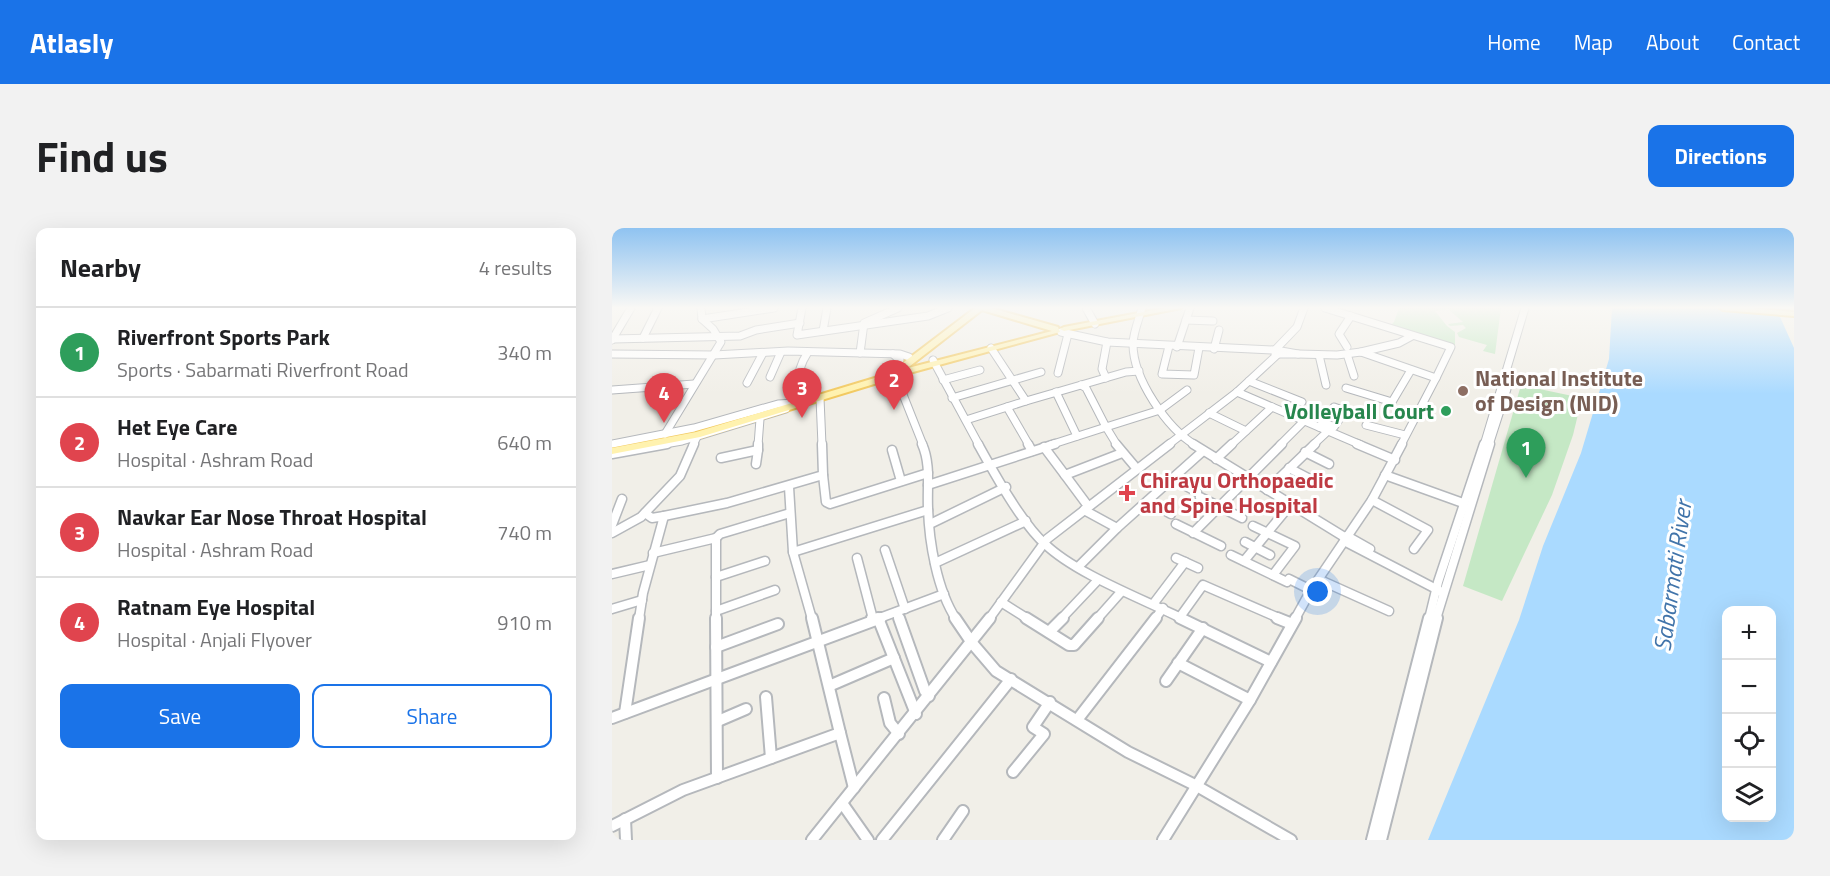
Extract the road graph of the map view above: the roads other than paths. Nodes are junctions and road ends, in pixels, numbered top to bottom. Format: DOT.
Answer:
graph roads {
  1 [pos="718,337"];
  2 [pos="728,337"];
  3 [pos="797,337"];
  4 [pos="862,337"];
  5 [pos="938,337"];
  6 [pos="941,337"];
  7 [pos="1036,337"];
  8 [pos="1037,337"];
  9 [pos="1059,337"];
  10 [pos="1083,337"];
  11 [pos="1135,337"];
  12 [pos="1180,337"];
  13 [pos="1217,337"];
  14 [pos="1289,337"];
  15 [pos="1340,337"];
  16 [pos="1411,337"];
  17 [pos="1414,337"];
  18 [pos="1519,337"];
  19 [pos="1521,337"];
  20 [pos="643,338"];
  21 [pos="612,340"];
  22 [pos="1107,342"];
  23 [pos="1133,344"];
  24 [pos="1169,346"];
  25 [pos="1177,347"];
  26 [pos="991,348"];
  27 [pos="1199,348"];
  28 [pos="1214,349"];
  29 [pos="1347,350"];
  30 [pos="792,351"];
  31 [pos="781,352"];
  32 [pos="807,352"];
  33 [pos="1277,352"];
  34 [pos="1361,352"];
  35 [pos="763,353"];
  36 [pos="860,353"];
  37 [pos="612,354"];
  38 [pos="892,354"];
  39 [pos="1298,354"];
  40 [pos="1515,354"];
  41 [pos="714,355"];
  42 [pos="1319,355"];
  43 [pos="911,358"];
  44 [pos="933,361"];
  45 [pos="898,366"];
  46 [pos="980,370"];
  47 [pos="1412,370"];
  48 [pos="1139,371"];
  49 [pos="1041,372"];
  50 [pos="1058,373"];
  51 [pos="890,374"];
  52 [pos="1354,376"];
  53 [pos="770,377"];
  54 [pos="1106,378"];
  55 [pos="1436,378"];
  56 [pos="943,380"];
  57 [pos="1012,380"];
  58 [pos="1249,381"];
  59 [pos="747,382"];
  60 [pos="694,384"];
  61 [pos="1082,384"];
  62 [pos="1326,385"];
  63 [pos="1346,388"];
  64 [pos="612,390"];
  65 [pos="1187,390"];
  66 [pos="1056,392"];
  67 [pos="1238,392"];
  68 [pos="820,398"];
  69 [pos="952,398"];
  70 [pos="807,399"];
  71 [pos="1026,401"];
  72 [pos="1302,402"];
  73 [pos="795,403"];
  74 [pos="1007,407"];
  75 [pos="1272,407"];
  76 [pos="782,409"];
  77 [pos="1160,410"];
  78 [pos="1209,413"];
  79 [pos="760,419"];
  80 [pos="966,420"];
  81 [pos="1304,421"];
  82 [pos="1366,425"];
  83 [pos="1106,427"];
  84 [pos="1246,431"];
  85 [pos="1328,431"];
  86 [pos="664,434"];
  87 [pos="1405,435"];
  88 [pos="1077,436"];
  89 [pos="1180,436"];
  90 [pos="697,437"];
  91 [pos="1044,447"];
  92 [pos="612,449"];
  93 [pos="758,450"];
  94 [pos="892,450"];
  95 [pos="1032,451"];
  96 [pos="1203,451"];
  97 [pos="1305,452"];
  98 [pos="1122,453"];
  99 [pos="721,458"];
  100 [pos="1216,459"];
  101 [pos="1395,460"];
  102 [pos="756,464"];
  103 [pos="1329,464"];
  104 [pos="990,465"];
  105 [pos="1289,468"];
  106 [pos="1137,469"];
  107 [pos="928,473"];
  108 [pos="1385,474"];
  109 [pos="823,475"];
  110 [pos="1065,475"];
  111 [pos="1246,477"];
  112 [pos="1173,479"];
  113 [pos="1310,479"];
  114 [pos="901,481"];
  115 [pos="928,485"];
  116 [pos="789,486"];
  117 [pos="1006,487"];
  118 [pos="1267,490"];
  119 [pos="622,499"];
  120 [pos="1372,500"];
  121 [pos="1148,501"];
  122 [pos="1463,503"];
  123 [pos="1291,504"];
  124 [pos="1218,506"];
  125 [pos="1086,508"];
  126 [pos="928,510"];
  127 [pos="645,513"];
  128 [pos="790,513"];
  129 [pos="1171,514"];
  130 [pos="664,516"];
  131 [pos="1242,518"];
  132 [pos="1026,521"];
  133 [pos="930,524"];
  134 [pos="1176,524"];
  135 [pos="612,525"];
  136 [pos="1253,526"];
  137 [pos="1118,528"];
  138 [pos="612,533"];
  139 [pos="1193,533"];
  140 [pos="1268,533"];
  141 [pos="716,538"];
  142 [pos="1346,538"];
  143 [pos="1245,542"];
  144 [pos="1044,544"];
  145 [pos="1221,546"];
  146 [pos="1256,548"];
  147 [pos="1414,549"];
  148 [pos="885,550"];
  149 [pos="1451,551"];
  150 [pos="793,552"];
  151 [pos="653,554"];
  152 [pos="1231,555"];
  153 [pos="1270,555"];
  154 [pos="857,558"];
  155 [pos="765,561"];
  156 [pos="1244,561"];
  157 [pos="935,563"];
  158 [pos="650,565"];
  159 [pos="1079,566"];
  160 [pos="1198,568"];
  161 [pos="612,574"];
  162 [pos="1273,575"];
  163 [pos="716,578"];
  164 [pos="1320,580"];
  165 [pos="1096,582"];
  166 [pos="1440,587"];
  167 [pos="775,590"];
  168 [pos="1311,590"];
  169 [pos="1121,592"];
  170 [pos="944,594"];
  171 [pos="642,600"];
  172 [pos="1002,602"];
  173 [pos="1158,605"];
  174 [pos="612,609"];
  175 [pos="901,610"];
  176 [pos="716,611"];
  177 [pos="1389,611"];
  178 [pos="1180,616"];
  179 [pos="876,619"];
  180 [pos="778,624"];
  181 [pos="1292,624"];
  182 [pos="1203,628"];
  183 [pos="1049,632"];
  184 [pos="817,642"];
  185 [pos="972,643"];
  186 [pos="716,647"];
  187 [pos="894,658"];
  188 [pos="1271,662"];
  189 [pos="1178,663"];
  190 [pos="717,678"];
  191 [pos="1011,679"];
  192 [pos="1166,681"];
  193 [pos="829,686"];
  194 [pos="929,696"];
  195 [pos="766,697"];
  196 [pos="884,698"];
  197 [pos="1250,700"];
  198 [pos="1050,702"];
  199 [pos="746,709"];
  200 [pos="625,713"];
  201 [pos="916,714"];
  202 [pos="612,718"];
  203 [pos="1077,720"];
  204 [pos="718,721"];
  205 [pos="840,733"];
  206 [pos="898,734"];
  207 [pos="771,758"];
  208 [pos="1013,772"];
  209 [pos="717,778"];
  210 [pos="1196,785"];
  211 [pos="854,788"];
  212 [pos="842,803"];
  213 [pos="963,812"];
  214 [pos="625,819"];
  215 [pos="612,826"];
  216 [pos="626,840"];
  217 [pos="812,840"];
  218 [pos="868,840"];
  219 [pos="882,840"];
  220 [pos="943,840"];
  221 [pos="1163,840"];
  222 [pos="1291,840"];
  223 [pos="1372,840"];
  224 [pos="1381,840"];
  1 -- 2 [label="street"];
  1 -- 20 [label="street"];
  1 -- 41 [label="street"];
  3 -- 30 [label="street"];
  4 -- 36 [label="street"];
  5 -- 43 [label="main road"];
  6 -- 43 [label="main road"];
  7 -- 44 [label="main road"];
  8 -- 26 [label="main road"];
  9 -- 50 [label="street"];
  10 -- 22 [label="street"];
  11 -- 23 [label="street"];
  12 -- 25 [label="street"];
  13 -- 28 [label="street"];
  14 -- 33 [label="street"];
  15 -- 29 [label="street"];
  16 -- 34 [label="street"];
  17 -- 55 [label="street"];
  18 -- 40 [label="street"];
  19 -- 40 [label="street"];
  20 -- 21 [label="street"];
  22 -- 23 [label="street"];
  22 -- 54 [label="street"];
  23 -- 24 [label="street"];
  23 -- 48 [label="street"];
  24 -- 25 [label="street"];
  24 -- 27 [label="street"];
  25 -- 27 [label="street"];
  26 -- 44 [label="main road"];
  26 -- 57 [label="street"];
  27 -- 28 [label="street"];
  28 -- 33 [label="street"];
  29 -- 34 [label="street"];
  29 -- 42 [label="street"];
  29 -- 52 [label="street"];
  30 -- 31 [label="street"];
  30 -- 32 [label="street"];
  31 -- 35 [label="street"];
  31 -- 53 [label="street"];
  32 -- 36 [label="street"];
  32 -- 70 [label="street"];
  33 -- 39 [label="street"];
  33 -- 58 [label="street"];
  34 -- 47 [label="street"];
  35 -- 41 [label="street"];
  35 -- 59 [label="street"];
  36 -- 38 [label="street"];
  37 -- 41 [label="street"];
  38 -- 43 [label="street"];
  38 -- 45 [label="street"];
  39 -- 42 [label="street"];
  40 -- 122 [label="street"];
  40 -- 149 [label="street"];
  41 -- 60 [label="street"];
  42 -- 62 [label="street"];
  43 -- 44 [label="main road"];
  43 -- 45 [label="main road"];
  43 -- 51 [label="main road"];
  44 -- 51 [label="main road"];
  44 -- 56 [label="street"];
  45 -- 51 [label="main road"];
  46 -- 56 [label="street"];
  47 -- 55 [label="street"];
  47 -- 63 [label="street"];
  48 -- 54 [label="street"];
  48 -- 77 [label="street"];
  49 -- 57 [label="street"];
  51 -- 68 [label="main road"];
  51 -- 70 [label="main road"];
  51 -- 107 [label="street"];
  54 -- 61 [label="street"];
  55 -- 87 [label="street"];
  56 -- 69 [label="street"];
  57 -- 69 [label="street"];
  57 -- 71 [label="street"];
  58 -- 67 [label="street"];
  58 -- 72 [label="street"];
  60 -- 64 [label="street"];
  60 -- 86 [label="street"];
  61 -- 66 [label="street"];
  61 -- 83 [label="street"];
  65 -- 77 [label="street"];
  66 -- 71 [label="street"];
  66 -- 88 [label="street"];
  67 -- 75 [label="street"];
  67 -- 78 [label="street"];
  68 -- 76 [label="main road"];
  68 -- 109 [label="street"];
  69 -- 80 [label="street"];
  70 -- 73 [label="main road"];
  71 -- 74 [label="street"];
  73 -- 76 [label="main road"];
  73 -- 86 [label="street"];
  74 -- 80 [label="street"];
  74 -- 95 [label="street"];
  75 -- 81 [label="street"];
  75 -- 84 [label="street"];
  76 -- 79 [label="street"];
  76 -- 92 [label="main road"];
  77 -- 83 [label="street"];
  77 -- 89 [label="street"];
  78 -- 84 [label="street"];
  78 -- 89 [label="street"];
  79 -- 90 [label="street"];
  79 -- 93 [label="street"];
  80 -- 104 [label="street"];
  81 -- 85 [label="street"];
  81 -- 111 [label="street"];
  82 -- 87 [label="street"];
  83 -- 88 [label="street"];
  83 -- 98 [label="street"];
  84 -- 100 [label="street"];
  85 -- 97 [label="street"];
  85 -- 101 [label="street"];
  86 -- 92 [label="street"];
  87 -- 101 [label="street"];
  88 -- 91 [label="street"];
  89 -- 96 [label="street"];
  89 -- 106 [label="street"];
  90 -- 92 [label="street"];
  90 -- 127 [label="street"];
  91 -- 95 [label="street"];
  91 -- 110 [label="street"];
  93 -- 99 [label="street"];
  93 -- 102 [label="street"];
  94 -- 114 [label="street"];
  95 -- 104 [label="street"];
  96 -- 100 [label="street"];
  96 -- 112 [label="street"];
  97 -- 103 [label="street"];
  97 -- 105 [label="street"];
  98 -- 106 [label="street"];
  98 -- 110 [label="street"];
  100 -- 111 [label="street"];
  101 -- 108 [label="street"];
  104 -- 115 [label="street"];
  104 -- 117 [label="street"];
  105 -- 113 [label="street"];
  105 -- 118 [label="street"];
  106 -- 125 [label="street"];
  107 -- 114 [label="street"];
  107 -- 115 [label="street"];
  108 -- 120 [label="street"];
  108 -- 122 [label="street"];
  109 -- 114 [label="street"];
  109 -- 116 [label="street"];
  110 -- 125 [label="street"];
  111 -- 118 [label="street"];
  111 -- 124 [label="street"];
  112 -- 121 [label="street"];
  112 -- 124 [label="street"];
  115 -- 126 [label="street"];
  116 -- 128 [label="street"];
  116 -- 130 [label="street"];
  117 -- 132 [label="street"];
  117 -- 133 [label="street"];
  118 -- 123 [label="street"];
  119 -- 135 [label="street"];
  120 -- 142 [label="street"];
  120 -- 147 [label="street"];
  121 -- 129 [label="street"];
  121 -- 137 [label="street"];
  122 -- 149 [label="street"];
  123 -- 140 [label="street"];
  123 -- 142 [label="street"];
  124 -- 131 [label="street"];
  124 -- 139 [label="street"];
  125 -- 137 [label="street"];
  125 -- 144 [label="street"];
  126 -- 133 [label="street"];
  126 -- 150 [label="street"];
  127 -- 130 [label="street"];
  127 -- 138 [label="street"];
  128 -- 141 [label="street"];
  128 -- 150 [label="street"];
  130 -- 151 [label="street"];
  132 -- 144 [label="street"];
  132 -- 157 [label="street"];
  133 -- 157 [label="street"];
  134 -- 139 [label="street"];
  136 -- 140 [label="street"];
  137 -- 159 [label="street"];
  139 -- 145 [label="street"];
  140 -- 146 [label="street"];
  140 -- 162 [label="street"];
  141 -- 151 [label="street"];
  141 -- 163 [label="street"];
  142 -- 164 [label="street"];
  142 -- 166 [label="street"];
  143 -- 146 [label="street"];
  144 -- 159 [label="street"];
  144 -- 172 [label="street"];
  146 -- 153 [label="street"];
  146 -- 156 [label="street"];
  148 -- 175 [label="street"];
  149 -- 166 [label="street"];
  150 -- 184 [label="street"];
  151 -- 158 [label="street"];
  152 -- 156 [label="street"];
  154 -- 179 [label="street"];
  155 -- 163 [label="street"];
  156 -- 162 [label="street"];
  157 -- 170 [label="street"];
  158 -- 161 [label="street"];
  158 -- 171 [label="street"];
  159 -- 173 [label="street"];
  160 -- 173 [label="street"];
  162 -- 168 [label="street"];
  163 -- 176 [label="street"];
  164 -- 168 [label="street"];
  164 -- 177 [label="street"];
  165 -- 183 [label="street"];
  166 -- 223 [label="street"];
  166 -- 224 [label="street"];
  167 -- 176 [label="street"];
  168 -- 181 [label="street"];
  169 -- 183 [label="street"];
  170 -- 175 [label="street"];
  170 -- 185 [label="street"];
  171 -- 174 [label="street"];
  171 -- 200 [label="street"];
  172 -- 183 [label="street"];
  172 -- 185 [label="street"];
  173 -- 178 [label="street"];
  173 -- 203 [label="street"];
  175 -- 179 [label="street"];
  175 -- 194 [label="street"];
  176 -- 186 [label="street"];
  178 -- 181 [label="street"];
  178 -- 182 [label="street"];
  179 -- 184 [label="street"];
  179 -- 187 [label="street"];
  180 -- 186 [label="street"];
  181 -- 188 [label="street"];
  182 -- 188 [label="street"];
  182 -- 189 [label="street"];
  184 -- 190 [label="street"];
  184 -- 193 [label="street"];
  185 -- 191 [label="street"];
  185 -- 194 [label="street"];
  186 -- 190 [label="street"];
  187 -- 193 [label="street"];
  187 -- 201 [label="street"];
  188 -- 197 [label="street"];
  189 -- 192 [label="street"];
  189 -- 197 [label="street"];
  190 -- 200 [label="street"];
  190 -- 204 [label="street"];
  191 -- 198 [label="street"];
  191 -- 219 [label="street"];
  193 -- 205 [label="street"];
  194 -- 201 [label="street"];
  195 -- 207 [label="street"];
  196 -- 206 [label="street"];
  197 -- 210 [label="street"];
  198 -- 203 [label="street"];
  198 -- 208 [label="street"];
  199 -- 204 [label="street"];
  200 -- 202 [label="street"];
  201 -- 206 [label="street"];
  203 -- 210 [label="street"];
  204 -- 209 [label="street"];
  205 -- 207 [label="street"];
  205 -- 211 [label="street"];
  206 -- 211 [label="street"];
  207 -- 209 [label="street"];
  209 -- 214 [label="street"];
  210 -- 221 [label="street"];
  210 -- 222 [label="street"];
  211 -- 212 [label="street"];
  212 -- 217 [label="street"];
  212 -- 218 [label="street"];
  213 -- 220 [label="street"];
  214 -- 215 [label="street"];
  214 -- 216 [label="street"];
}
